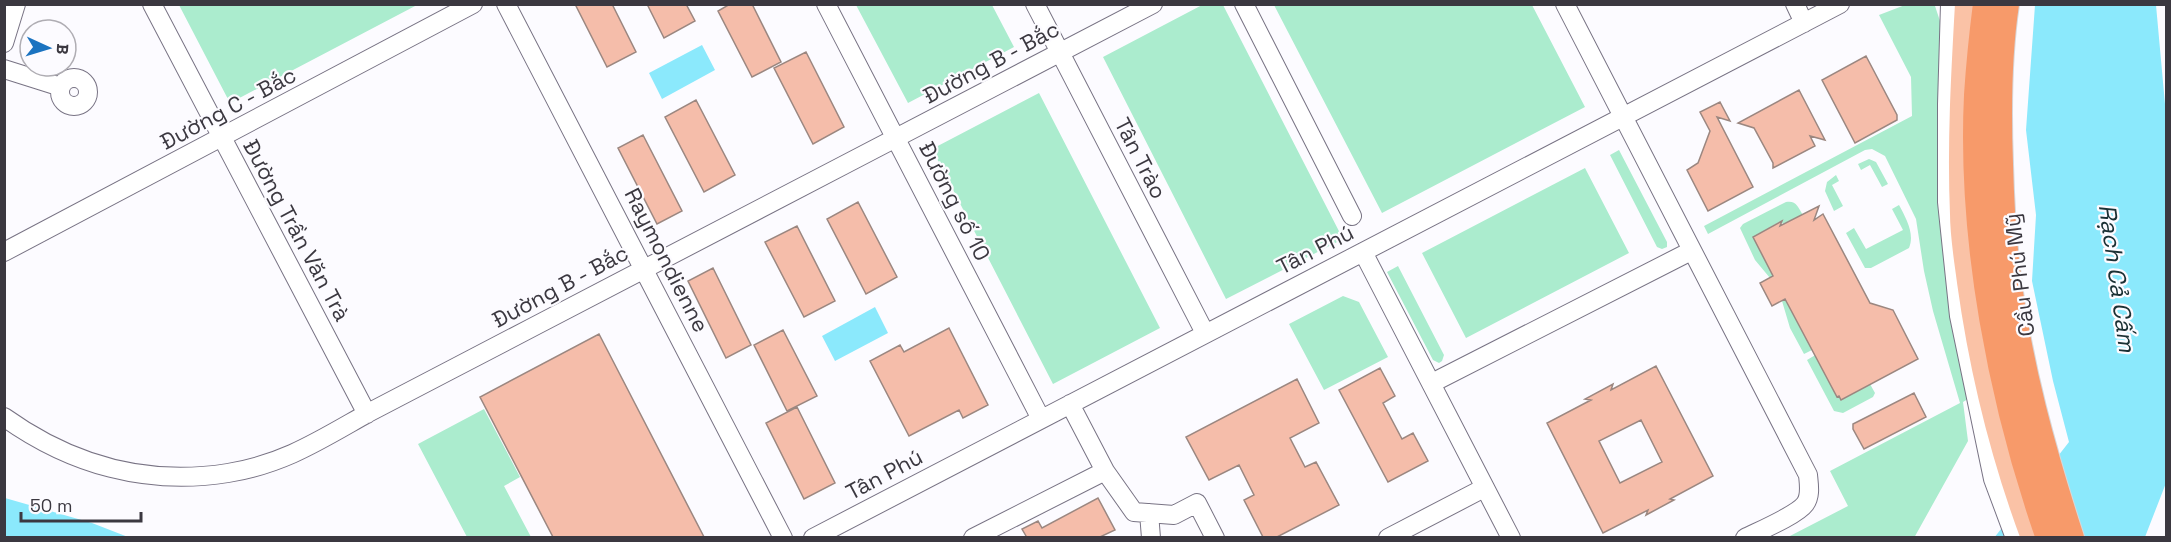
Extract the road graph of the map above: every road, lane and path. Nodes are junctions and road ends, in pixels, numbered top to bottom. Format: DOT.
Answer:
graph roads {
  1 [pos="16,4"];
  2 [pos="152,4"];
  3 [pos="473,4"];
  4 [pos="506,4"];
  5 [pos="826,4"];
  6 [pos="1035,4"];
  7 [pos="1153,4"];
  8 [pos="1244,4"];
  9 [pos="1565,4"];
  10 [pos="1795,4"];
  11 [pos="1840,4"];
  12 [pos="1950,4"];
  13 [pos="1966,4"];
  14 [pos="1986,4"];
  15 [pos="2006,4"];
  16 [pos="2014,4"];
  17 [pos="1804,22"];
  18 [pos="4,43"];
  19 [pos="1060,53"];
  20 [pos="4,69"];
  21 [pos="61,87"];
  22 [pos="1624,116"];
  23 [pos="222,138"];
  24 [pos="896,139"];
  25 [pos="1352,216"];
  26 [pos="1691,251"];
  27 [pos="4,252"];
  28 [pos="1363,252"];
  29 [pos="644,268"];
  30 [pos="1205,333"];
  31 [pos="1432,383"];
  32 [pos="1070,404"];
  33 [pos="367,414"];
  34 [pos="4,417"];
  35 [pos="1041,419"];
  36 [pos="1105,471"];
  37 [pos="1484,488"];
  38 [pos="1149,513"];
  39 [pos="783,537"];
  40 [pos="813,537"];
  41 [pos="973,537"];
  42 [pos="1151,537"];
  43 [pos="1215,537"];
  44 [pos="1388,537"];
  45 [pos="1511,537"];
  46 [pos="1745,537"];
  47 [pos="2015,537"];
  48 [pos="2032,537"];
  49 [pos="2049,537"];
  50 [pos="2071,537"];
  51 [pos="2082,537"];
  1 -- 18 [label="street"];
  2 -- 23 [label="street, Đường Trần Văn Trà"];
  3 -- 23 [label="street, Đường C - Bắc"];
  4 -- 29 [label="street, Raymondienne"];
  5 -- 24 [label="street, Đường số 10"];
  6 -- 19 [label="street, Tân Trào"];
  7 -- 19 [label="street, Đường B - Bắc"];
  8 -- 25 [label="street"];
  9 -- 22 [label="street"];
  10 -- 17 [label="street"];
  11 -- 17 [label="street, Tân Phú"];
  12 -- 47 [label="street"];
  13 -- 48 [label="main road"];
  14 -- 49 [label="highway, Cầu Phú Mỹ"];
  15 -- 50 [label="highway, Cầu Phú Mỹ"];
  16 -- 51 [label="main road, Cầu Phú Mỹ"];
  17 -- 22 [label="street, Tân Phú"];
  19 -- 24 [label="street, Đường B - Bắc"];
  19 -- 30 [label="street, Tân Trào"];
  20 -- 21 [label="street"];
  22 -- 26 [label="street"];
  22 -- 28 [label="street, Tân Phú"];
  23 -- 27 [label="street, Đường C - Bắc"];
  23 -- 33 [label="street, Đường Trần Văn Trà"];
  24 -- 29 [label="street, Đường B - Bắc"];
  24 -- 35 [label="street, Đường số 10"];
  26 -- 31 [label="street"];
  26 -- 46 [label="street"];
  28 -- 30 [label="street, Tân Phú"];
  28 -- 31 [label="street"];
  29 -- 33 [label="street, Đường B - Bắc"];
  29 -- 39 [label="street, Raymondienne"];
  30 -- 32 [label="street, Tân Phú"];
  31 -- 37 [label="street"];
  32 -- 35 [label="street, Tân Phú"];
  32 -- 36 [label="street"];
  33 -- 34 [label="street, Đường B - Bắc"];
  35 -- 40 [label="street, Tân Phú"];
  36 -- 38 [label="street"];
  36 -- 41 [label="street"];
  37 -- 44 [label="street"];
  37 -- 45 [label="street"];
  38 -- 42 [label="street"];
  38 -- 43 [label="street"];
}
